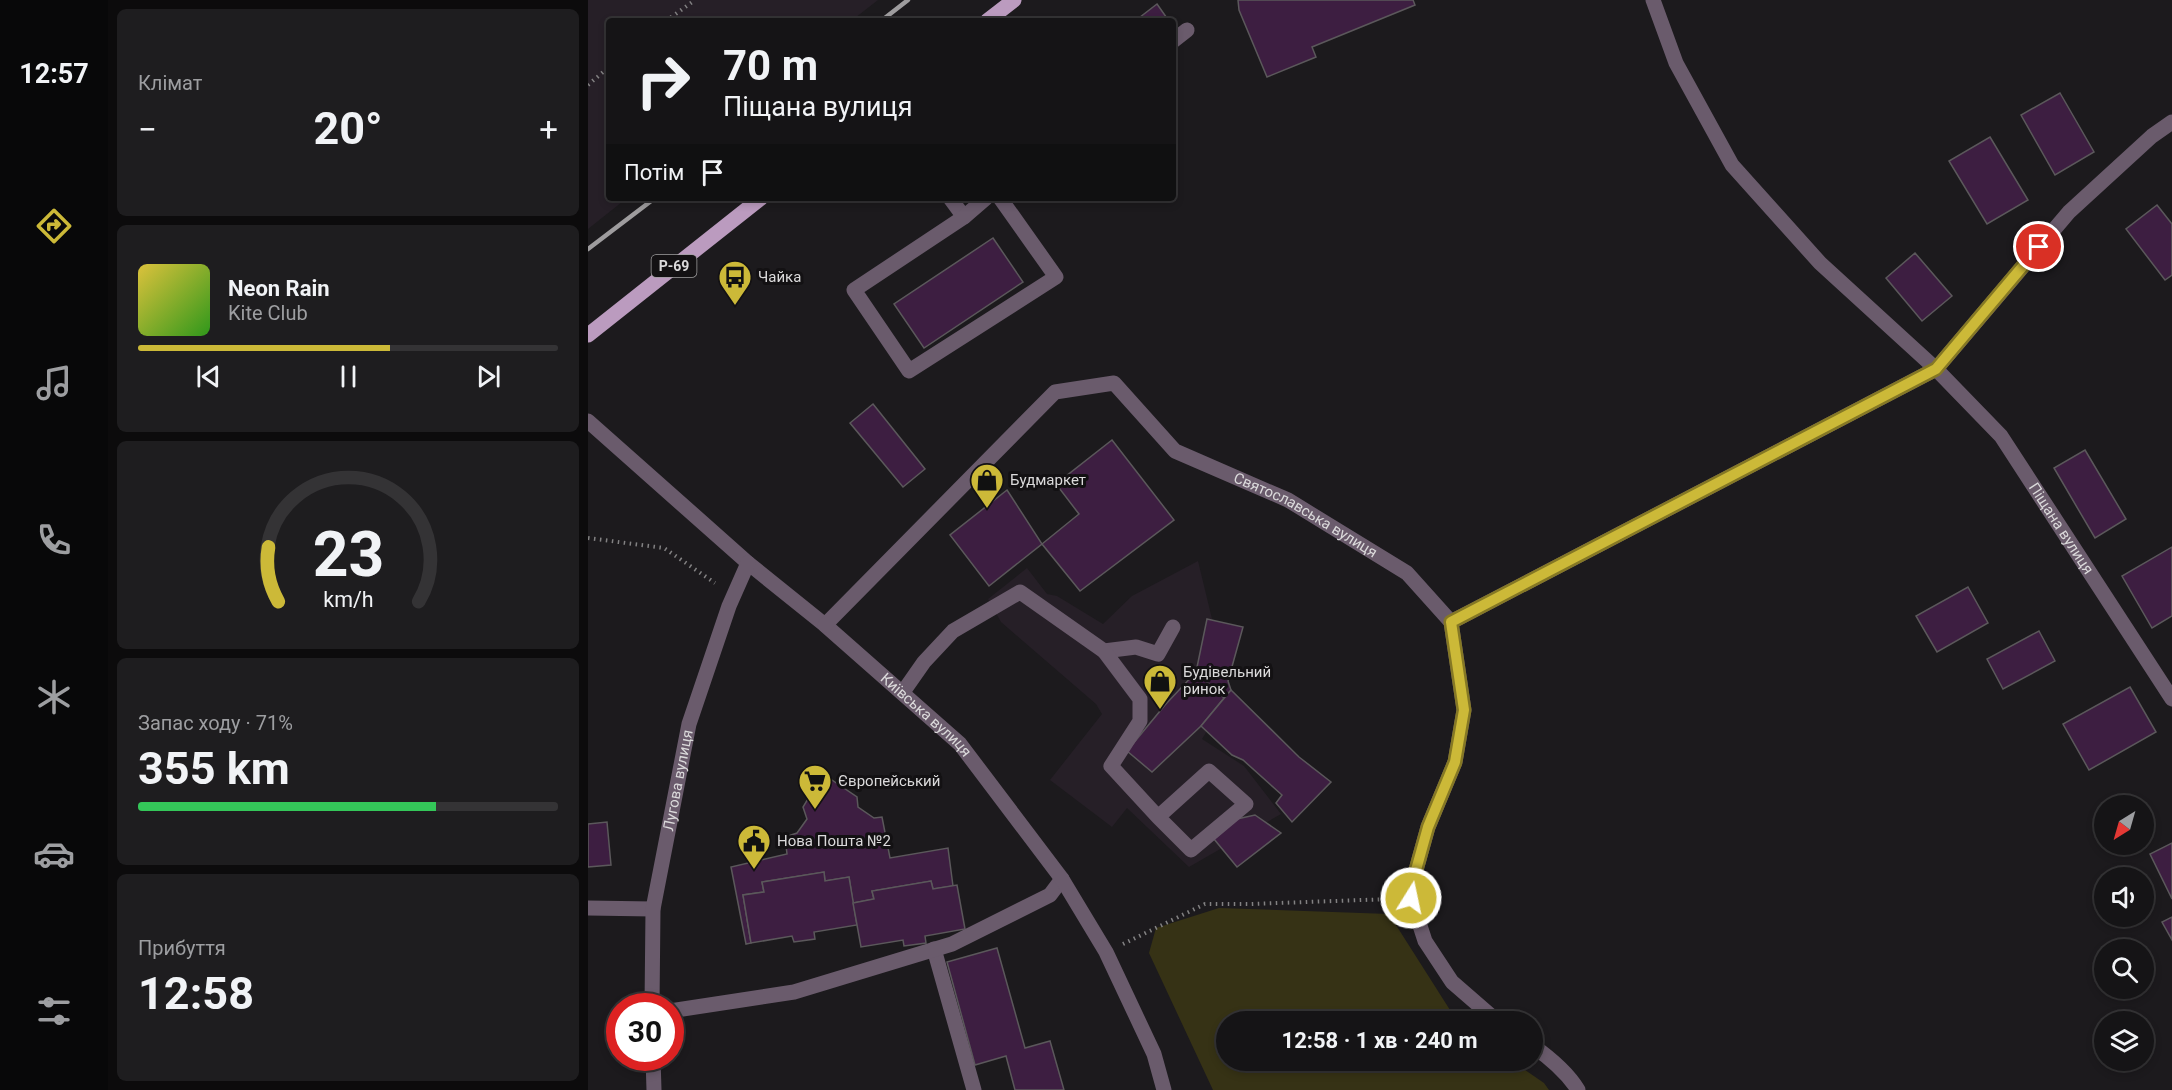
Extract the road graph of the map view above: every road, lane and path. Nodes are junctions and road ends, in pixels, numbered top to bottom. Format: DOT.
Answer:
graph roads {
  1 [pos="695,0"];
  2 [pos="1014,0"];
  3 [pos="1653,0"];
  4 [pos="670,18"];
  5 [pos="991,18"];
  6 [pos="1187,30"];
  7 [pos="1176,39"];
  8 [pos="606,70"];
  9 [pos="588,85"];
  10 [pos="2172,122"];
  11 [pos="756,201"];
  12 [pos="952,201"];
  13 [pos="983,201"];
  14 [pos="1002,201"];
  15 [pos="964,217"];
  16 [pos="588,335"];
  17 [pos="1936,369"];
  18 [pos="588,421"];
  19 [pos="588,538"];
  20 [pos="748,563"];
  21 [pos="733,596"];
  22 [pos="1451,622"];
  23 [pos="825,625"];
  24 [pos="1173,627"];
  25 [pos="1104,651"];
  26 [pos="903,692"];
  27 [pos="2172,699"];
  28 [pos="1158,817"];
  29 [pos="1062,879"];
  30 [pos="1411,898"];
  31 [pos="588,908"];
  32 [pos="653,909"];
  33 [pos="934,949"];
  34 [pos="1106,952"];
  35 [pos="652,993"];
  36 [pos="684,1009"];
  37 [pos="1485,1011"];
  38 [pos="1543,1054"];
  39 [pos="653,1071"];
  40 [pos="654,1090"];
  41 [pos="974,1090"];
  42 [pos="1164,1090"];
  43 [pos="1578,1090"];
  1 -- 4 [label="path"];
  2 -- 5 [label="main road"];
  3 -- 17 [label="street, Піщана вулиця"];
  6 -- 7 [label="street"];
  8 -- 9 [label="path"];
  10 -- 17 [label="street"];
  11 -- 16 [label="main road, Р-69"];
  12 -- 15 [label="street"];
  13 -- 15 [label="street"];
  14 -- 15 [label="street"];
  17 -- 22 [label="street"];
  17 -- 27 [label="street, Піщана вулиця"];
  18 -- 20 [label="street, Київська вулиця"];
  19 -- 21 [label="path"];
  20 -- 21 [label="street, Лугова вулиця"];
  20 -- 23 [label="street, Київська вулиця"];
  21 -- 32 [label="street, Лугова вулиця"];
  22 -- 23 [label="street, Святославська вулиця"];
  22 -- 30 [label="street"];
  23 -- 26 [label="street, Київська вулиця"];
  24 -- 25 [label="street"];
  25 -- 26 [label="street"];
  25 -- 28 [label="street"];
  26 -- 29 [label="street, Київська вулиця"];
  28 -- 28 [label="street"];
  29 -- 33 [label="street"];
  29 -- 34 [label="street, Київська вулиця"];
  30 -- 34 [label="path"];
  30 -- 37 [label="street"];
  31 -- 32 [label="street"];
  32 -- 35 [label="street, Лугова вулиця"];
  33 -- 36 [label="street"];
  33 -- 41 [label="street"];
  34 -- 42 [label="street, Київська вулиця"];
  38 -- 43 [label="street"];
  39 -- 40 [label="street"];
}
